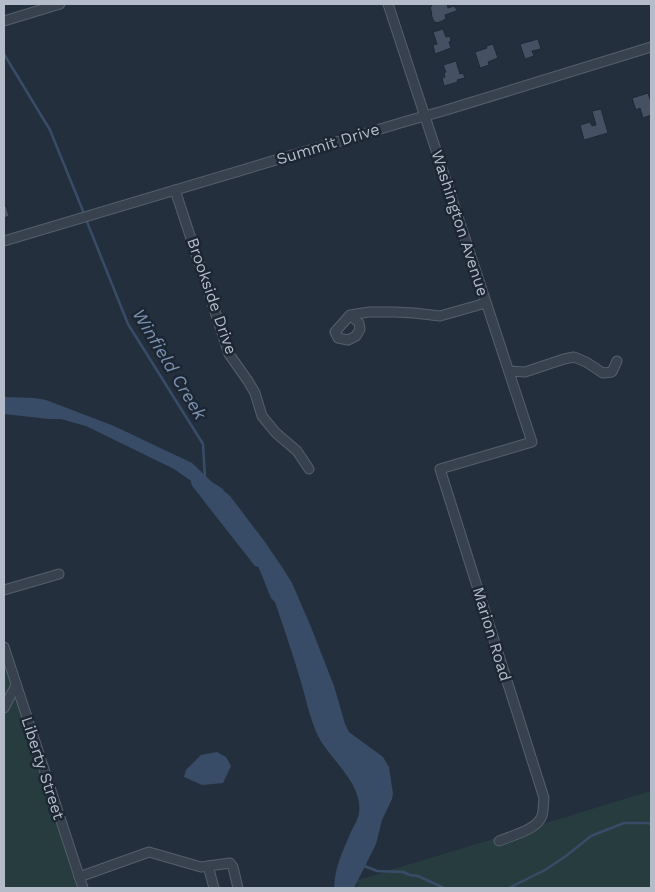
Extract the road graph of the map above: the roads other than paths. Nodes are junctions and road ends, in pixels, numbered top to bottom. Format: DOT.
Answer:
graph roads {
  1 [pos="60,4"];
  2 [pos="388,4"];
  3 [pos="4,20"];
  4 [pos="651,47"];
  5 [pos="425,116"];
  6 [pos="176,190"];
  7 [pos="4,241"];
  8 [pos="486,303"];
  9 [pos="350,315"];
  10 [pos="617,361"];
  11 [pos="510,376"];
  12 [pos="309,469"];
  13 [pos="440,470"];
  14 [pos="58,574"];
  15 [pos="4,590"];
  16 [pos="4,647"];
  17 [pos="16,685"];
  18 [pos="4,708"];
  19 [pos="499,841"];
  20 [pos="208,866"];
  21 [pos="79,877"];
  22 [pos="83,888"];
  23 [pos="214,888"];
  24 [pos="238,888"];
  1 -- 3 [label="street"];
  2 -- 5 [label="street, Washington Avenue"];
  4 -- 5 [label="street, Summit Drive"];
  5 -- 6 [label="street, Summit Drive"];
  5 -- 8 [label="street, Washington Avenue"];
  6 -- 7 [label="street, Summit Drive"];
  6 -- 12 [label="street, Brookside Drive"];
  8 -- 9 [label="street"];
  8 -- 11 [label="street, Washington Avenue"];
  10 -- 11 [label="street"];
  11 -- 13 [label="street, Washington Avenue"];
  13 -- 19 [label="street, Marion Road"];
  14 -- 15 [label="street"];
  16 -- 17 [label="street, Liberty Street"];
  17 -- 18 [label="street"];
  17 -- 21 [label="street, Liberty Street"];
  20 -- 21 [label="street"];
  20 -- 23 [label="street"];
  20 -- 24 [label="street"];
  21 -- 22 [label="street, Liberty Street"];
}
